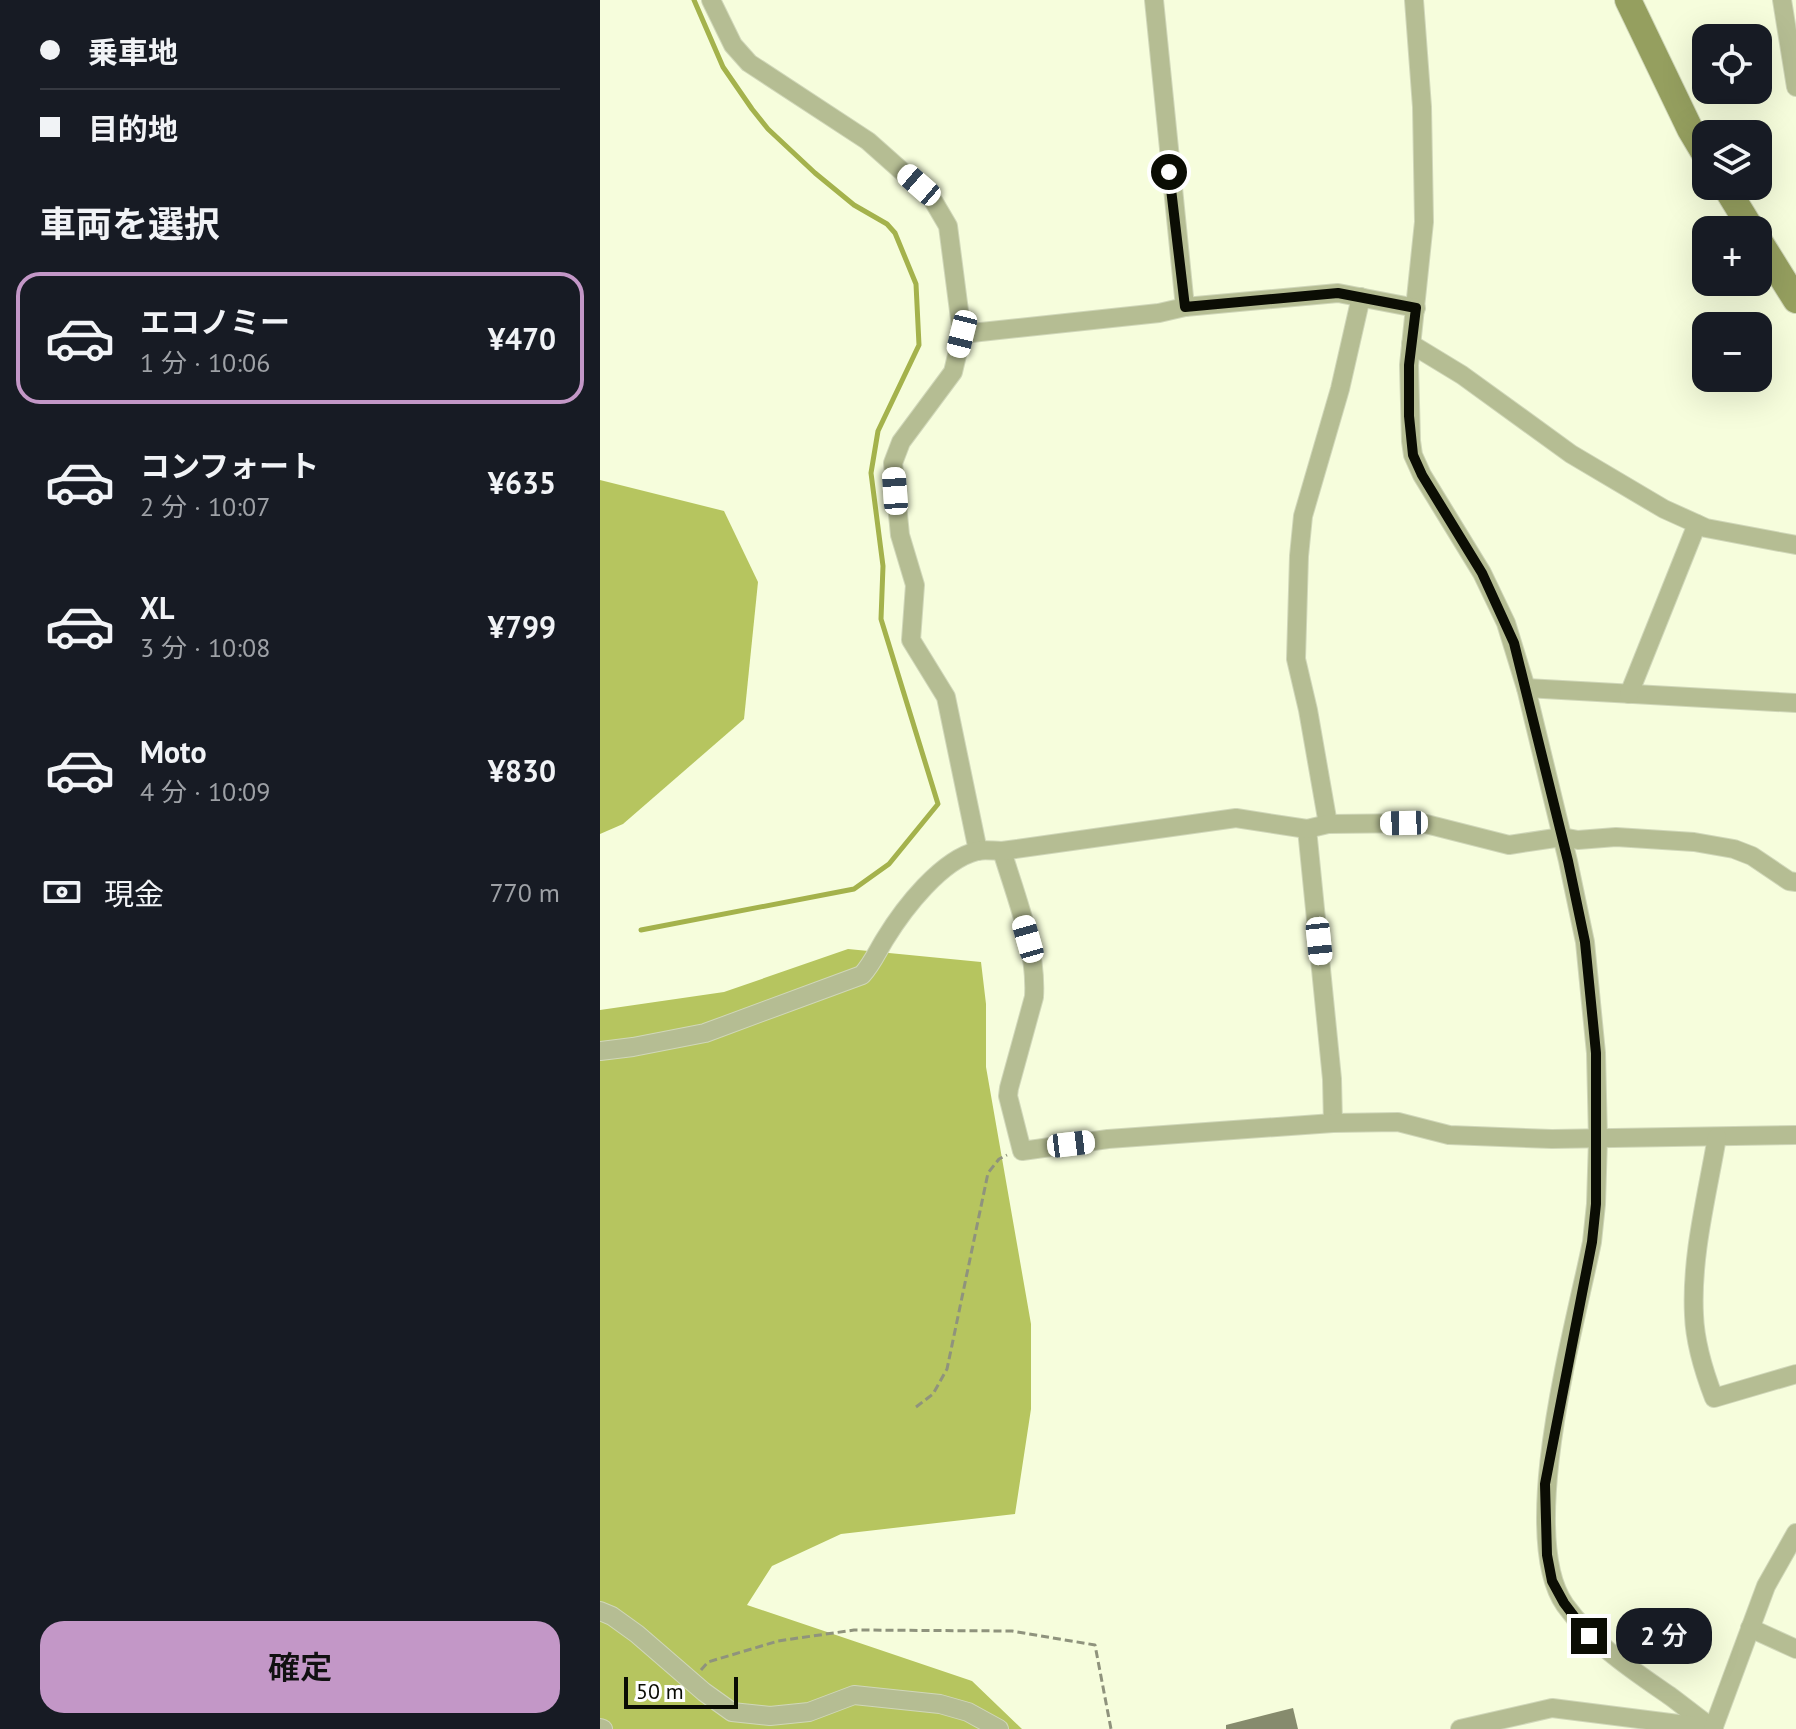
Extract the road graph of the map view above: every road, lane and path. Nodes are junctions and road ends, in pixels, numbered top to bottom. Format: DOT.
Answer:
graph roads {
  1 [pos="711,0"];
  2 [pos="1154,0"];
  3 [pos="1414,0"];
  4 [pos="1628,0"];
  5 [pos="1782,0"];
  6 [pos="1796,87"];
  7 [pos="1692,132"];
  8 [pos="1772,261"];
  9 [pos="1361,297"];
  10 [pos="1796,300"];
  11 [pos="1185,307"];
  12 [pos="1416,308"];
  13 [pos="962,334"];
  14 [pos="1411,344"];
  15 [pos="1697,524"];
  16 [pos="1796,545"];
  17 [pos="1526,688"];
  18 [pos="1629,694"];
  19 [pos="1796,703"];
  20 [pos="1328,824"];
  21 [pos="1307,829"];
  22 [pos="1562,837"];
  23 [pos="978,851"];
  24 [pos="1002,851"];
  25 [pos="1796,882"];
  26 [pos="600,1051"];
  27 [pos="1333,1123"];
  28 [pos="1796,1135"];
  29 [pos="1717,1137"];
  30 [pos="1598,1139"];
  31 [pos="1022,1151"];
  32 [pos="1796,1374"];
  33 [pos="916,1407"];
  34 [pos="1796,1533"];
  35 [pos="600,1611"];
  36 [pos="1750,1628"];
  37 [pos="1796,1649"];
  38 [pos="691,1681"];
  39 [pos="999,1729"];
  40 [pos="1111,1729"];
  41 [pos="1460,1729"];
  42 [pos="1713,1729"];
  1 -- 13 [label="street"];
  2 -- 11 [label="street"];
  3 -- 12 [label="street"];
  4 -- 7 [label="main road"];
  5 -- 6 [label="street"];
  8 -- 10 [label="main road"];
  9 -- 11 [label="street"];
  9 -- 12 [label="street"];
  9 -- 20 [label="street"];
  11 -- 13 [label="street"];
  12 -- 14 [label="street"];
  13 -- 23 [label="street"];
  14 -- 15 [label="street"];
  14 -- 17 [label="street"];
  15 -- 16 [label="street"];
  15 -- 18 [label="street"];
  17 -- 18 [label="street"];
  17 -- 22 [label="street"];
  18 -- 19 [label="street"];
  20 -- 21 [label="street"];
  20 -- 22 [label="street"];
  21 -- 24 [label="street"];
  21 -- 27 [label="street"];
  22 -- 25 [label="street"];
  22 -- 30 [label="street"];
  23 -- 24 [label="street"];
  23 -- 26 [label="street"];
  24 -- 31 [label="street"];
  27 -- 30 [label="street"];
  27 -- 31 [label="street"];
  28 -- 29 [label="street"];
  29 -- 30 [label="street"];
  29 -- 32 [label="street"];
  30 -- 42 [label="street"];
  31 -- 33 [label="path"];
  34 -- 36 [label="street"];
  35 -- 38 [label="street"];
  36 -- 37 [label="street"];
  36 -- 42 [label="street"];
  38 -- 39 [label="street"];
  38 -- 40 [label="path"];
  41 -- 42 [label="street"];
}
